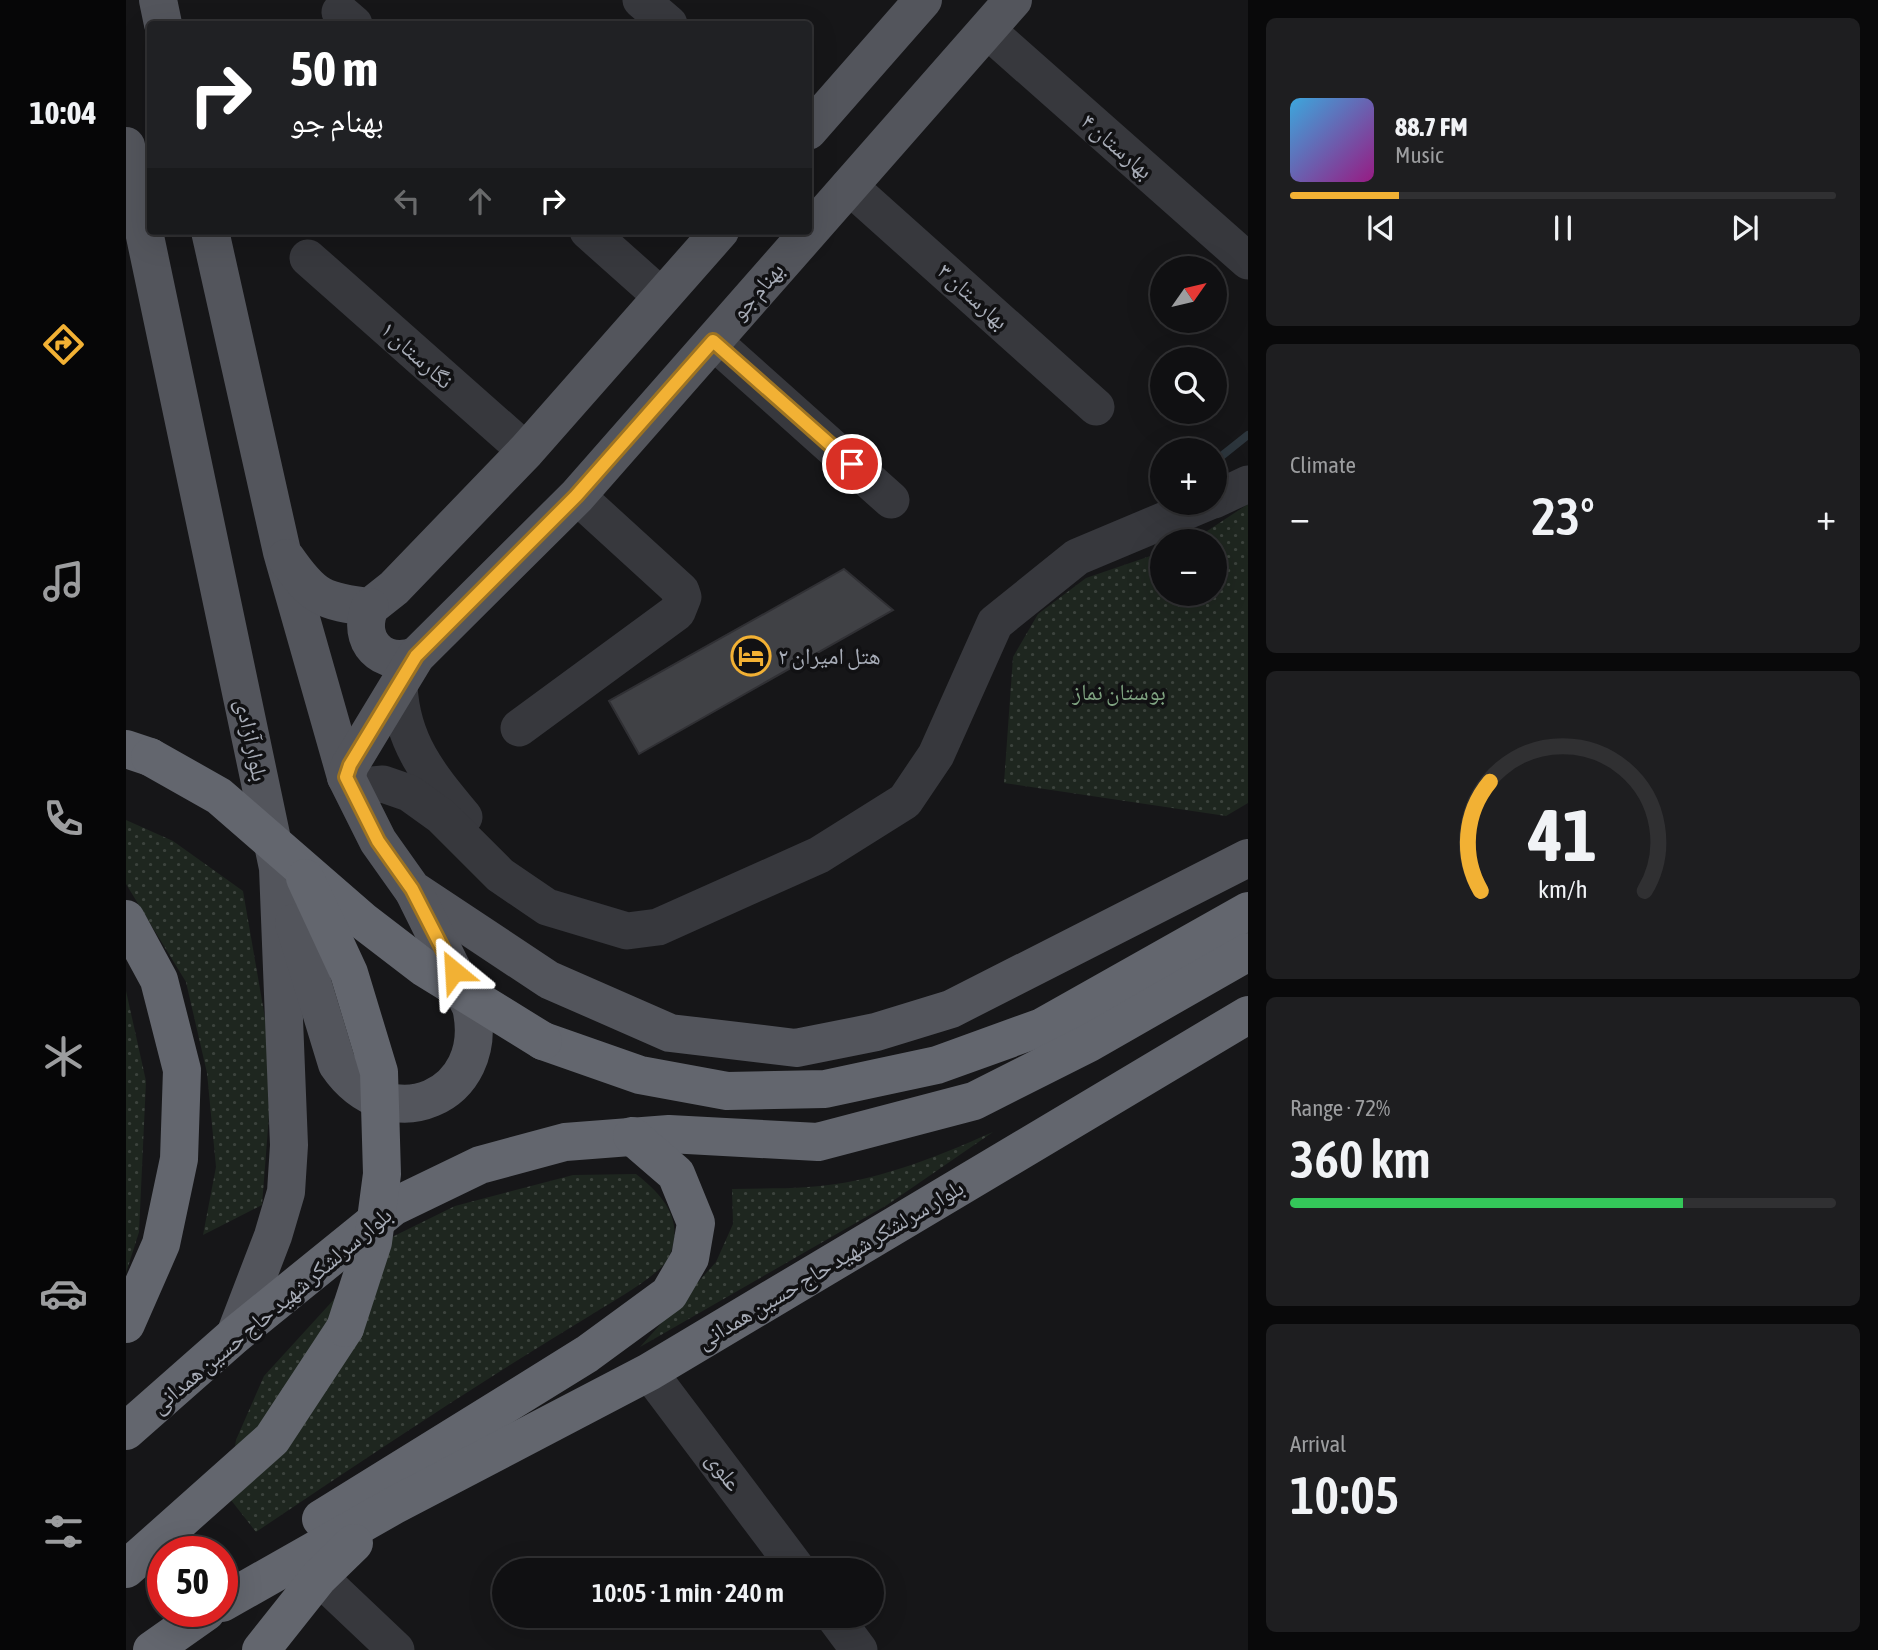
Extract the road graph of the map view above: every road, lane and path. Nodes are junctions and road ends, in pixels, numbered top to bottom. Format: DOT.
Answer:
graph roads {
  1 [pos="158,0"];
  2 [pos="641,0"];
  3 [pos="923,0"];
  4 [pos="1013,0"];
  5 [pos="162,21"];
  6 [pos="665,21"];
  7 [pos="987,30"];
  8 [pos="812,126"];
  9 [pos="126,146"];
  10 [pos="849,186"];
  11 [pos="812,228"];
  12 [pos="210,235"];
  13 [pos="592,235"];
  14 [pos="716,235"];
  15 [pos="806,235"];
  16 [pos="308,258"];
  17 [pos="1248,261"];
  18 [pos="662,297"];
  19 [pos="713,341"];
  20 [pos="1096,407"];
  21 [pos="526,451"];
  22 [pos="1248,484"];
  23 [pos="1227,494"];
  24 [pos="576,496"];
  25 [pos="891,500"];
  26 [pos="1177,515"];
  27 [pos="282,552"];
  28 [pos="370,607"];
  29 [pos="407,671"];
  30 [pos="519,728"];
  31 [pos="138,753"];
  32 [pos="348,782"];
  33 [pos="1248,858"];
  34 [pos="288,866"];
  35 [pos="412,889"];
  36 [pos="736,894"];
  37 [pos="1248,911"];
  38 [pos="126,919"];
  39 [pos="1248,953"];
  40 [pos="1248,1015"];
  41 [pos="632,1136"];
  42 [pos="126,1324"];
  43 [pos="235,1335"];
  44 [pos="649,1371"];
  45 [pos="126,1431"];
  46 [pos="393,1506"];
  47 [pos="789,1558"];
  48 [pos="126,1569"];
  49 [pos="319,1577"];
  50 [pos="238,1586"];
  51 [pos="238,1592"];
  52 [pos="184,1627"];
  53 [pos="843,1628"];
  54 [pos="152,1650"];
  55 [pos="261,1650"];
  56 [pos="397,1650"];
  57 [pos="859,1650"];
  1 -- 5 [label="main road"];
  2 -- 6 [label="street"];
  3 -- 8 [label="main road"];
  4 -- 7 [label="main road, بهنام جو"];
  7 -- 10 [label="main road, بهنام جو"];
  7 -- 17 [label="street, بهارستان ۴"];
  9 -- 34 [label="main road, بلوار آزادی"];
  10 -- 11 [label="main road, بهنام جو"];
  10 -- 20 [label="street, بهارستان ۳"];
  12 -- 27 [label="main road"];
  13 -- 18 [label="street"];
  14 -- 18 [label="main road"];
  15 -- 19 [label="main road, بهنام جو"];
  16 -- 21 [label="street, نگارستان ۱"];
  18 -- 21 [label="main road"];
  19 -- 24 [label="main road, بهنام جو"];
  19 -- 25 [label="street"];
  21 -- 28 [label="main road"];
  22 -- 23 [label="street"];
  24 -- 29 [label="main road, بهنام جو"];
  24 -- 30 [label="street"];
  26 -- 36 [label="street"];
  27 -- 28 [label="main road"];
  27 -- 32 [label="main road"];
  28 -- 29 [label="main road"];
  29 -- 32 [label="main road, بهنام جو"];
  29 -- 36 [label="street"];
  31 -- 34 [label="highway, bridge"];
  32 -- 35 [label="main road"];
  32 -- 36 [label="street"];
  33 -- 35 [label="main road"];
  34 -- 35 [label="main road"];
  34 -- 37 [label="highway, bridge"];
  34 -- 43 [label="main road, بلوار آزادی"];
  34 -- 48 [label="highway, bridge"];
  38 -- 42 [label="highway"];
  39 -- 41 [label="highway, بلوار سرلشکر شهید حاج حسین همدانی"];
  40 -- 44 [label="highway, بلوار سرلشکر شهید حاج حسین همدانی"];
  41 -- 43 [label="highway, بلوار سرلشکر شهید حاج حسین همدانی"];
  41 -- 50 [label="highway"];
  43 -- 45 [label="highway, بلوار سرلشکر شهید حاج حسین همدانی"];
  44 -- 46 [label="highway, بلوار سرلشکر شهید حاج حسین همدانی"];
  44 -- 47 [label="street, علوی"];
  46 -- 49 [label="highway"];
  46 -- 51 [label="highway, بلوار سرلشکر شهید حاج حسین همدانی"];
  49 -- 55 [label="highway"];
  49 -- 56 [label="street"];
  52 -- 54 [label="highway, بلوار سرلشکر شهید حاج حسین همدانی"];
  53 -- 57 [label="street"];
}
